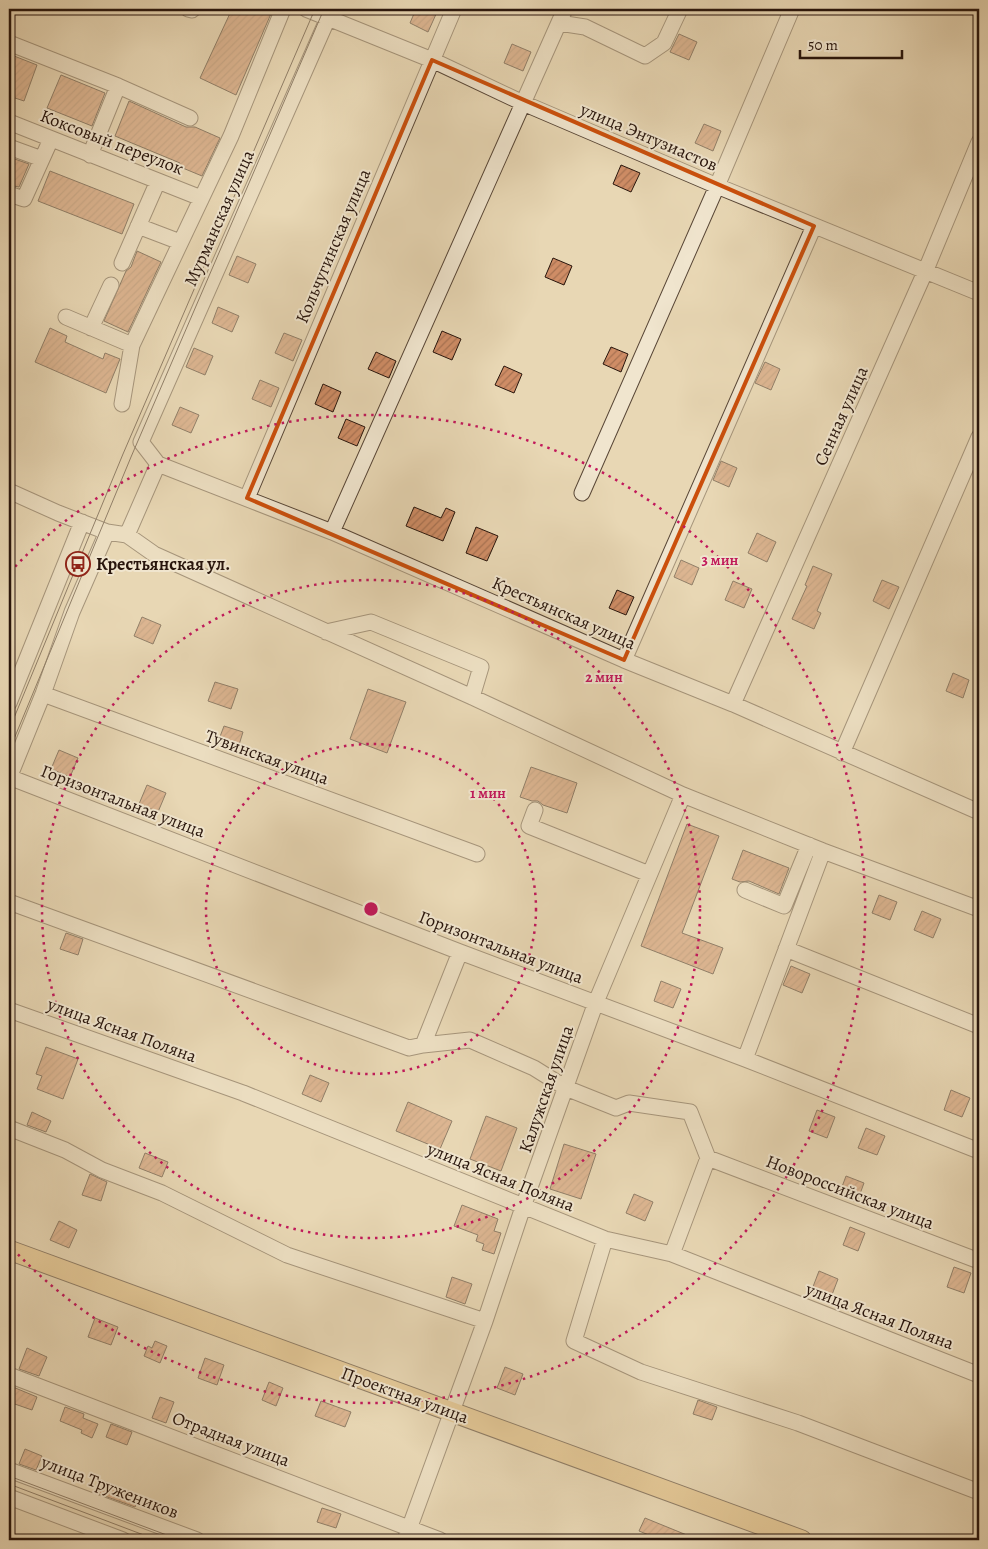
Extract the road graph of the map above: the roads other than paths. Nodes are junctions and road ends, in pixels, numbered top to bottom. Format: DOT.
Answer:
graph roads {
  1 [pos="188,9"];
  2 [pos="193,9"];
  3 [pos="283,9"];
  4 [pos="306,9"];
  5 [pos="454,9"];
  6 [pos="680,9"];
  7 [pos="792,9"];
  8 [pos="330,13"];
  9 [pos="562,16"];
  10 [pos="9,43"];
  11 [pos="432,60"];
  12 [pos="118,86"];
  13 [pos="523,103"];
  14 [pos="190,118"];
  15 [pos="9,122"];
  16 [pos="51,139"];
  17 [pos="9,147"];
  18 [pos="978,151"];
  19 [pos="90,155"];
  20 [pos="42,159"];
  21 [pos="158,180"];
  22 [pos="717,186"];
  23 [pos="9,194"];
  24 [pos="201,198"];
  25 [pos="138,226"];
  26 [pos="814,226"];
  27 [pos="180,242"];
  28 [pos="122,263"];
  29 [pos="926,272"];
  30 [pos="112,285"];
  31 [pos="979,293"];
  32 [pos="66,317"];
  33 [pos="91,328"];
  34 [pos="132,345"];
  35 [pos="122,404"];
  36 [pos="979,437"];
  37 [pos="158,464"];
  38 [pos="9,492"];
  39 [pos="582,493"];
  40 [pos="248,498"];
  41 [pos="82,522"];
  42 [pos="107,532"];
  43 [pos="332,532"];
  44 [pos="127,535"];
  45 [pos="326,632"];
  46 [pos="624,660"];
  47 [pos="12,683"];
  48 [pos="43,694"];
  49 [pos="472,697"];
  50 [pos="9,703"];
  51 [pos="733,704"];
  52 [pos="842,753"];
  53 [pos="9,778"];
  54 [pos="683,795"];
  55 [pos="535,810"];
  56 [pos="979,812"];
  57 [pos="816,848"];
  58 [pos="477,854"];
  59 [pos="649,874"];
  60 [pos="745,890"];
  61 [pos="9,902"];
  62 [pos="979,909"];
  63 [pos="786,949"];
  64 [pos="460,952"];
  65 [pos="596,1002"];
  66 [pos="9,1010"];
  67 [pos="979,1026"];
  68 [pos="423,1045"];
  69 [pos="745,1059"];
  70 [pos="566,1088"];
  71 [pos="9,1128"];
  72 [pos="979,1150"];
  73 [pos="708,1158"];
  74 [pos="523,1206"];
  75 [pos="605,1239"];
  76 [pos="9,1250"];
  77 [pos="672,1254"];
  78 [pos="979,1261"];
  79 [pos="485,1321"];
  80 [pos="9,1375"];
  81 [pos="979,1375"];
  82 [pos="451,1412"];
  83 [pos="9,1470"];
  84 [pos="979,1492"];
  85 [pos="9,1497"];
  86 [pos="407,1534"];
  87 [pos="123,1540"];
  88 [pos="197,1540"];
  89 [pos="440,1540"];
  90 [pos="802,1540"];
  1 -- 2 [label="street"];
  3 -- 24 [label="street"];
  4 -- 8 [label="street, улица Энтузиастов"];
  5 -- 11 [label="street, Кольчугинская улица"];
  6 -- 9 [label="street"];
  7 -- 22 [label="street"];
  8 -- 11 [label="street, улица Энтузиастов"];
  8 -- 37 [label="street, Мурманская улица"];
  9 -- 13 [label="street"];
  10 -- 12 [label="street"];
  11 -- 13 [label="street, улица Энтузиастов"];
  11 -- 40 [label="street, Кольчугинская улица"];
  12 -- 14 [label="street"];
  12 -- 19 [label="street"];
  13 -- 22 [label="street, улица Энтузиастов"];
  13 -- 43 [label="street"];
  15 -- 16 [label="street, Коксовый переулок"];
  16 -- 19 [label="street, Коксовый переулок"];
  16 -- 20 [label="street"];
  17 -- 20 [label="street"];
  18 -- 29 [label="street, Сенная улица"];
  19 -- 21 [label="street, Коксовый переулок"];
  20 -- 23 [label="street"];
  21 -- 24 [label="street, Коксовый переулок"];
  21 -- 25 [label="street"];
  22 -- 26 [label="street, улица Энтузиастов"];
  22 -- 39 [label="street"];
  24 -- 27 [label="street"];
  25 -- 27 [label="street"];
  25 -- 28 [label="street"];
  26 -- 29 [label="street, улица Энтузиастов"];
  26 -- 46 [label="street"];
  27 -- 34 [label="street"];
  29 -- 31 [label="street, улица Энтузиастов"];
  29 -- 51 [label="street, Сенная улица"];
  30 -- 33 [label="street"];
  32 -- 33 [label="street"];
  33 -- 34 [label="street"];
  34 -- 35 [label="street"];
  36 -- 52 [label="street"];
  37 -- 40 [label="street, Крестьянская улица"];
  37 -- 44 [label="street"];
  38 -- 41 [label="street"];
  40 -- 43 [label="street, Крестьянская улица"];
  41 -- 42 [label="street"];
  41 -- 47 [label="street"];
  42 -- 44 [label="street"];
  42 -- 48 [label="street"];
  43 -- 46 [label="street, Крестьянская улица"];
  44 -- 45 [label="street"];
  45 -- 49 [label="street"];
  45 -- 49 [label="street"];
  46 -- 51 [label="street, Крестьянская улица"];
  47 -- 50 [label="street"];
  48 -- 53 [label="street"];
  48 -- 58 [label="street, Тувинская улица"];
  49 -- 54 [label="street"];
  51 -- 52 [label="street, Крестьянская улица"];
  52 -- 56 [label="street, Крестьянская улица"];
  53 -- 64 [label="street, Горизонтальная улица"];
  54 -- 57 [label="street"];
  54 -- 59 [label="street, Калужская улица"];
  55 -- 59 [label="street"];
  57 -- 60 [label="street"];
  57 -- 62 [label="street"];
  57 -- 63 [label="street"];
  59 -- 65 [label="street, Калужская улица"];
  61 -- 68 [label="street"];
  63 -- 67 [label="street"];
  63 -- 69 [label="street"];
  64 -- 65 [label="street, Горизонтальная улица"];
  64 -- 68 [label="street"];
  65 -- 69 [label="street, Горизонтальная улица"];
  65 -- 70 [label="street, Калужская улица"];
  66 -- 74 [label="street, улица Ясная Поляна"];
  68 -- 70 [label="street"];
  69 -- 72 [label="street, Горизонтальная улица"];
  70 -- 73 [label="street"];
  70 -- 74 [label="street, Калужская улица"];
  71 -- 79 [label="street"];
  73 -- 77 [label="street"];
  73 -- 78 [label="street, Новороссийская улица"];
  74 -- 75 [label="street, улица Ясная Поляна"];
  74 -- 79 [label="street, Калужская улица"];
  75 -- 77 [label="street, улица Ясная Поляна"];
  75 -- 84 [label="street"];
  76 -- 82 [label="main road, Проектная улица"];
  77 -- 81 [label="street, улица Ясная Поляна"];
  79 -- 82 [label="street, Калужская улица"];
  80 -- 86 [label="street, Отрадная улица"];
  82 -- 86 [label="street, Калужская улица"];
  82 -- 90 [label="main road, Проектная улица"];
  83 -- 88 [label="street, улица Тружеников"];
  85 -- 87 [label="street"];
  86 -- 89 [label="street, Отрадная улица"];
}
